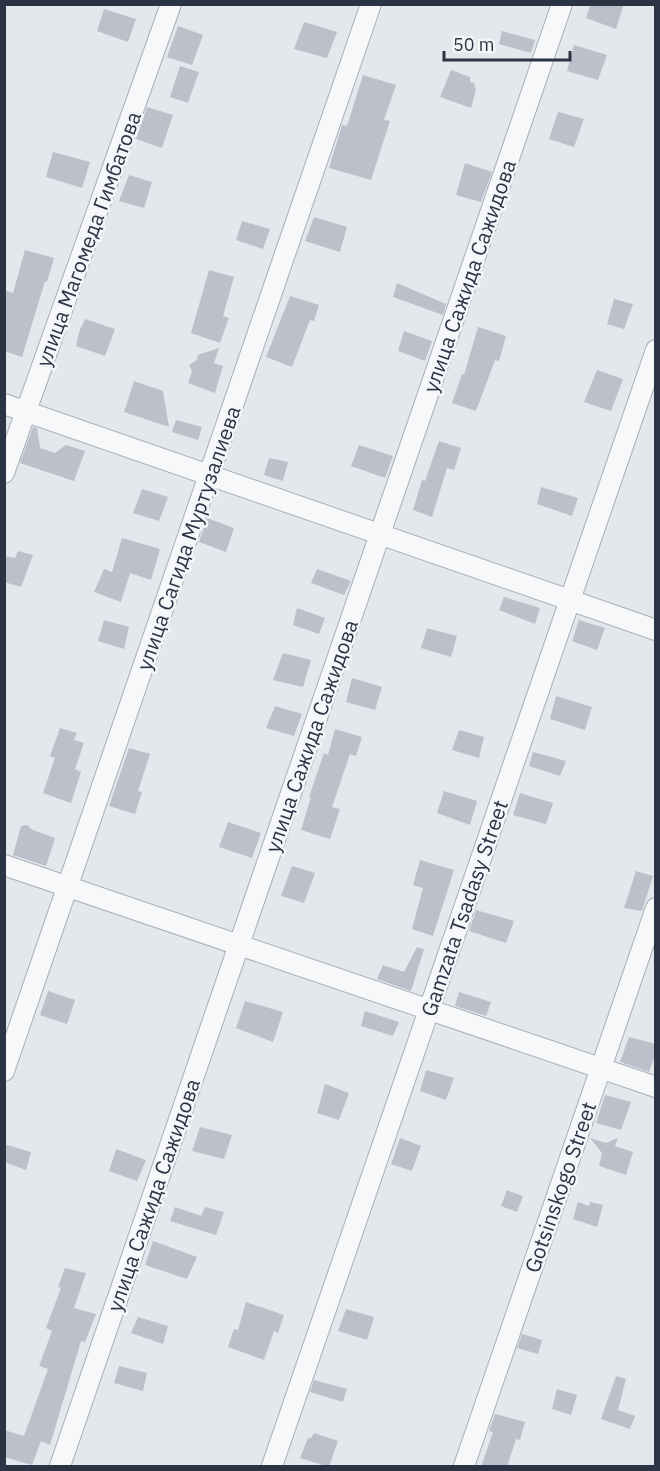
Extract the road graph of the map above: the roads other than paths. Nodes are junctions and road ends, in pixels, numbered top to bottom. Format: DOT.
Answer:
graph roads {
  1 [pos="171,4"];
  2 [pos="370,4"];
  3 [pos="562,4"];
  4 [pos="656,350"];
  5 [pos="4,404"];
  6 [pos="26,412"];
  7 [pos="4,473"];
  8 [pos="209,476"];
  9 [pos="380,535"];
  10 [pos="570,601"];
  11 [pos="656,630"];
  12 [pos="4,865"];
  13 [pos="68,886"];
  14 [pos="656,908"];
  15 [pos="239,945"];
  16 [pos="429,1010"];
  17 [pos="600,1069"];
  18 [pos="4,1071"];
  19 [pos="656,1087"];
  20 [pos="60,1467"];
  21 [pos="272,1467"];
  22 [pos="464,1467"];
  1 -- 6 [label="street, улица Магомеда Гимбатова"];
  2 -- 8 [label="street, улица Сагида Муртузалиева"];
  3 -- 9 [label="street, улица Сажида Сажидова"];
  4 -- 10 [label="street, Gamzata Tsadasy Street"];
  5 -- 6 [label="street"];
  6 -- 7 [label="street, улица Магомеда Гимбатова"];
  6 -- 8 [label="street"];
  8 -- 9 [label="street"];
  8 -- 13 [label="street, улица Сагида Муртузалиева"];
  9 -- 10 [label="street"];
  9 -- 15 [label="street, улица Сажида Сажидова"];
  10 -- 11 [label="street"];
  10 -- 16 [label="street, Gamzata Tsadasy Street"];
  12 -- 13 [label="street"];
  13 -- 15 [label="street"];
  13 -- 18 [label="street, улица Сагида Муртузалиева"];
  14 -- 17 [label="street, Gotsinskogo Street"];
  15 -- 16 [label="street"];
  15 -- 20 [label="street, улица Сажида Сажидова"];
  16 -- 17 [label="street"];
  16 -- 21 [label="street, Gamzata Tsadasy Street"];
  17 -- 19 [label="street"];
  17 -- 22 [label="street, Gotsinskogo Street"];
}
